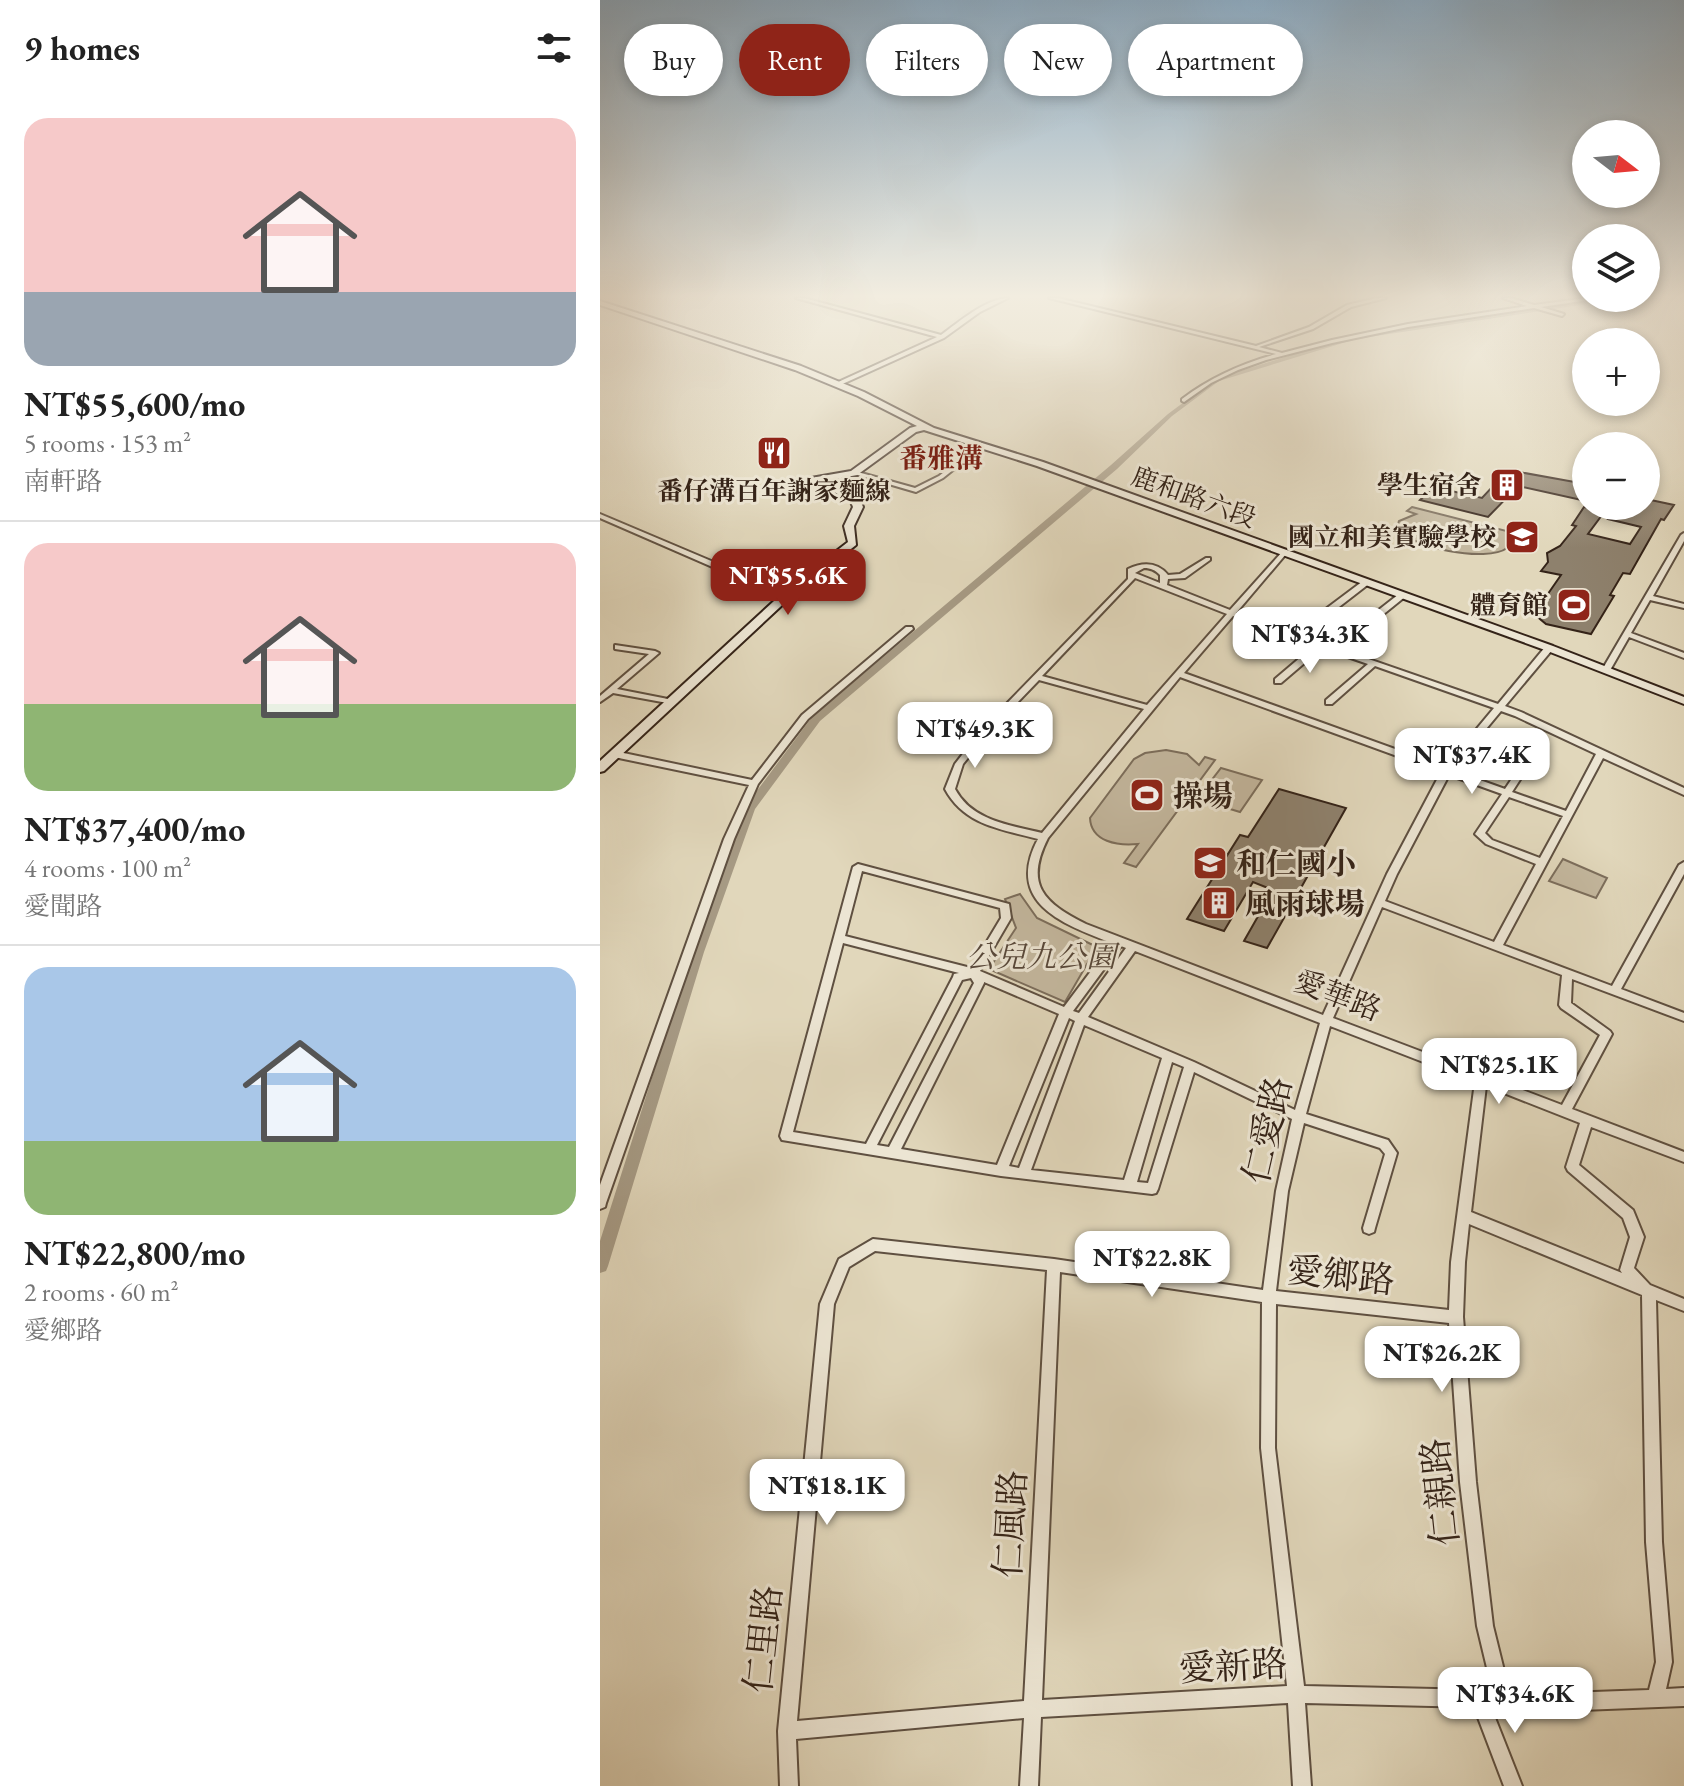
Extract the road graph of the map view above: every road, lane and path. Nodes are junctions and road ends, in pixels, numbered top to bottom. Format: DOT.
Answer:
graph roads {
  1 [pos="830,381"];
  2 [pos="844,381"];
  3 [pos="1211,381"];
  4 [pos="838,384"];
  5 [pos="1184,400"];
  6 [pos="924,427"];
  7 [pos="981,445"];
  8 [pos="854,473"];
  9 [pos="600,516"];
  10 [pos="1684,535"];
  11 [pos="1284,553"];
  12 [pos="1208,559"];
  13 [pos="1132,574"];
  14 [pos="1165,581"];
  15 [pos="1366,583"];
  16 [pos="790,592"];
  17 [pos="1402,596"];
  18 [pos="1649,597"];
  19 [pos="1684,606"];
  20 [pos="1233,614"];
  21 [pos="1314,622"];
  22 [pos="909,629"];
  23 [pos="1627,634"];
  24 [pos="1351,636"];
  25 [pos="1320,645"];
  26 [pos="618,647"];
  27 [pos="1549,648"];
  28 [pos="1684,656"];
  29 [pos="1373,664"];
  30 [pos="1606,670"];
  31 [pos="1180,674"];
  32 [pos="1036,677"];
  33 [pos="1278,681"];
  34 [pos="604,695"];
  35 [pos="1684,701"];
  36 [pos="670,702"];
  37 [pos="1329,702"];
  38 [pos="1149,708"];
  39 [pos="1498,708"];
  40 [pos="614,754"];
  41 [pos="1601,754"];
  42 [pos="1528,761"];
  43 [pos="600,768"];
  44 [pos="1447,770"];
  45 [pos="754,783"];
  46 [pos="1508,792"];
  47 [pos="1684,792"];
  48 [pos="1568,815"];
  49 [pos="1044,837"];
  50 [pos="1542,863"];
  51 [pos="1684,865"];
  52 [pos="1381,903"];
  53 [pos="839,938"];
  54 [pos="1119,941"];
  55 [pos="1133,946"];
  56 [pos="1497,946"];
  57 [pos="974,973"];
  58 [pos="1567,973"];
  59 [pos="1615,991"];
  60 [pos="1065,1014"];
  61 [pos="1684,1017"];
  62 [pos="1327,1018"];
  63 [pos="1081,1019"];
  64 [pos="1168,1056"];
  65 [pos="1190,1065"];
  66 [pos="1481,1081"];
  67 [pos="1565,1110"];
  68 [pos="1299,1117"];
  69 [pos="1587,1121"];
  70 [pos="869,1149"];
  71 [pos="892,1154"];
  72 [pos="1684,1157"];
  73 [pos="1001,1171"];
  74 [pos="1023,1174"];
  75 [pos="1129,1186"];
  76 [pos="600,1203"];
  77 [pos="1465,1216"];
  78 [pos="1369,1228"];
  79 [pos="844,1263"];
  80 [pos="1054,1265"];
  81 [pos="1649,1293"];
  82 [pos="1269,1297"];
  83 [pos="1684,1305"];
  84 [pos="1456,1317"];
  85 [pos="1296,1694"];
  86 [pos="1656,1696"];
  87 [pos="1684,1697"];
  88 [pos="1479,1699"];
  89 [pos="1504,1704"];
  90 [pos="1032,1709"];
  91 [pos="787,1731"];
  92 [pos="789,1786"];
  93 [pos="1029,1786"];
  94 [pos="1302,1786"];
  95 [pos="1513,1786"];
  1 -- 4 [label="main road, 鹿和路六段"];
  2 -- 4 [label="street"];
  3 -- 5 [label="street"];
  4 -- 6 [label="main road, 鹿和路六段"];
  6 -- 7 [label="main road, 鹿和路六段"];
  6 -- 8 [label="main road"];
  7 -- 8 [label="street"];
  7 -- 11 [label="main road, 鹿和路六段"];
  8 -- 16 [label="main road"];
  9 -- 16 [label="street"];
  10 -- 18 [label="street"];
  11 -- 15 [label="main road, 鹿和路六段"];
  11 -- 20 [label="street"];
  12 -- 14 [label="street"];
  13 -- 14 [label="street"];
  13 -- 14 [label="street"];
  13 -- 32 [label="street"];
  14 -- 20 [label="street"];
  15 -- 17 [label="main road, 鹿和路六段"];
  15 -- 21 [label="street"];
  16 -- 36 [label="main road"];
  17 -- 24 [label="street"];
  17 -- 27 [label="main road, 鹿和路六段"];
  18 -- 19 [label="street"];
  18 -- 23 [label="street"];
  20 -- 25 [label="street"];
  20 -- 31 [label="street"];
  22 -- 45 [label="street"];
  23 -- 28 [label="street"];
  23 -- 30 [label="street"];
  25 -- 29 [label="street"];
  25 -- 33 [label="street"];
  26 -- 34 [label="street"];
  27 -- 30 [label="main road, 鹿和路六段"];
  27 -- 39 [label="street, 仁愛路"];
  29 -- 37 [label="street"];
  29 -- 39 [label="street"];
  30 -- 35 [label="main road, 鹿和路六段"];
  31 -- 38 [label="street"];
  31 -- 44 [label="street"];
  32 -- 38 [label="street"];
  32 -- 49 [label="street"];
  34 -- 36 [label="street"];
  36 -- 40 [label="main road"];
  38 -- 49 [label="street"];
  39 -- 41 [label="street"];
  39 -- 44 [label="street, 仁愛路"];
  40 -- 43 [label="main road"];
  40 -- 45 [label="street"];
  41 -- 47 [label="street"];
  41 -- 48 [label="street"];
  42 -- 46 [label="street"];
  44 -- 46 [label="street"];
  44 -- 52 [label="street, 仁愛路"];
  45 -- 76 [label="street"];
  46 -- 48 [label="street"];
  46 -- 50 [label="street"];
  48 -- 50 [label="street"];
  49 -- 54 [label="street, 愛華路"];
  50 -- 56 [label="street"];
  51 -- 59 [label="street"];
  52 -- 56 [label="street"];
  52 -- 62 [label="street, 仁愛路"];
  53 -- 57 [label="street"];
  53 -- 57 [label="street"];
  53 -- 70 [label="street"];
  54 -- 55 [label="street, 愛華路"];
  54 -- 60 [label="street"];
  55 -- 62 [label="street, 愛華路"];
  55 -- 63 [label="street"];
  56 -- 58 [label="street"];
  57 -- 60 [label="street"];
  57 -- 70 [label="street"];
  57 -- 71 [label="street"];
  58 -- 59 [label="street"];
  58 -- 67 [label="street"];
  59 -- 61 [label="street"];
  60 -- 63 [label="street"];
  60 -- 73 [label="street"];
  62 -- 66 [label="street, 愛華路"];
  62 -- 68 [label="street, 仁愛路"];
  63 -- 64 [label="street"];
  63 -- 74 [label="street"];
  64 -- 65 [label="street"];
  64 -- 75 [label="street"];
  65 -- 68 [label="street"];
  65 -- 75 [label="street"];
  66 -- 67 [label="street, 愛華路"];
  66 -- 77 [label="street, 仁親路"];
  67 -- 69 [label="street, 愛華路"];
  68 -- 78 [label="street"];
  68 -- 82 [label="street, 仁愛路"];
  69 -- 72 [label="street, 愛華路"];
  69 -- 81 [label="street"];
  70 -- 71 [label="street"];
  71 -- 73 [label="street"];
  73 -- 74 [label="street"];
  74 -- 75 [label="street"];
  77 -- 81 [label="street"];
  77 -- 84 [label="street, 仁親路"];
  79 -- 80 [label="street, 愛鄉路"];
  79 -- 91 [label="street, 仁里路"];
  80 -- 82 [label="street, 愛鄉路"];
  80 -- 90 [label="street, 仁風路"];
  81 -- 83 [label="street"];
  81 -- 86 [label="street"];
  82 -- 84 [label="street, 愛鄉路"];
  82 -- 85 [label="street, 仁愛路"];
  84 -- 89 [label="street, 仁親路"];
  85 -- 88 [label="street, 愛新路"];
  85 -- 90 [label="street, 愛新路"];
  85 -- 94 [label="street, 仁愛路"];
  86 -- 87 [label="street, 愛新路"];
  86 -- 89 [label="street, 愛新路"];
  88 -- 89 [label="street, 愛新路"];
  88 -- 95 [label="street"];
  90 -- 91 [label="street, 愛新路"];
  90 -- 93 [label="street, 仁風路"];
  91 -- 92 [label="street, 仁里路"];
}
